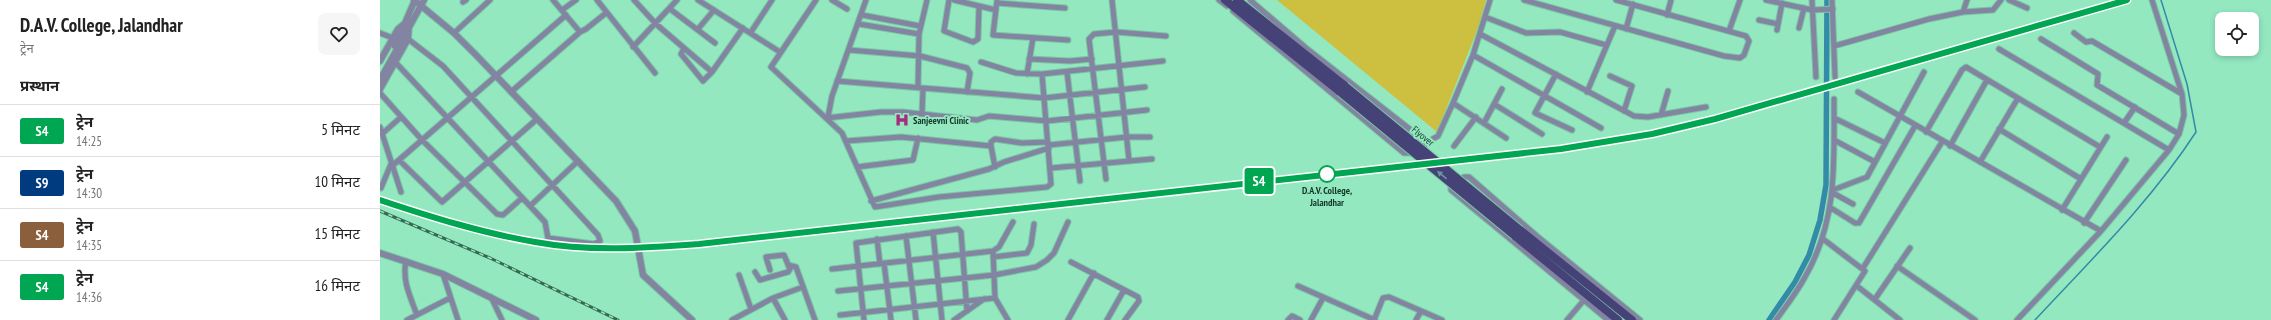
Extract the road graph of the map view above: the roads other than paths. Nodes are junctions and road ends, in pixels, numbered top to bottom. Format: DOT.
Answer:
graph roads {
  1 [pos="490,0"];
  2 [pos="553,0"];
  3 [pos="576,0"];
  4 [pos="597,0"];
  5 [pos="634,0"];
  6 [pos="677,0"];
  7 [pos="698,0"];
  8 [pos="772,0"];
  9 [pos="816,0"];
  10 [pos="832,0"];
  11 [pos="866,0"];
  12 [pos="927,0"];
  13 [pos="949,0"];
  14 [pos="954,0"];
  15 [pos="1112,0"];
  16 [pos="1219,0"];
  17 [pos="1225,0"];
  18 [pos="1237,0"];
  19 [pos="1250,0"];
  20 [pos="1490,0"];
  21 [pos="1524,0"];
  22 [pos="1616,0"];
  23 [pos="1671,0"];
  24 [pos="1740,0"];
  25 [pos="1766,0"];
  26 [pos="1812,0"];
  27 [pos="1832,0"];
  28 [pos="1967,0"];
  29 [pos="2001,0"];
  30 [pos="2008,0"];
  31 [pos="2152,0"];
  32 [pos="418,1"];
  33 [pos="997,2"];
  34 [pos="1030,3"];
  35 [pos="1782,3"];
  36 [pos="1633,4"];
  37 [pos="979,6"];
  38 [pos="1066,8"];
  39 [pos="1804,8"];
  40 [pos="2027,8"];
  41 [pos="847,9"];
  42 [pos="1830,9"];
  43 [pos="670,10"];
  44 [pos="714,10"];
  45 [pos="996,10"];
  46 [pos="1814,10"];
  47 [pos="1963,12"];
  48 [pos="564,13"];
  49 [pos="606,13"];
  50 [pos="862,15"];
  51 [pos="1667,15"];
  52 [pos="1485,16"];
  53 [pos="1760,20"];
  54 [pos="407,24"];
  55 [pos="656,24"];
  56 [pos="859,24"];
  57 [pos="920,26"];
  58 [pos="1615,26"];
  59 [pos="743,28"];
  60 [pos="1799,28"];
  61 [pos="698,29"];
  62 [pos="1626,29"];
  63 [pos="1729,31"];
  64 [pos="580,32"];
  65 [pos="751,32"];
  66 [pos="1116,32"];
  67 [pos="2074,32"];
  68 [pos="380,33"];
  69 [pos="454,33"];
  70 [pos="919,34"];
  71 [pos="1480,34"];
  72 [pos="1166,36"];
  73 [pos="393,38"];
  74 [pos="1033,38"];
  75 [pos="408,39"];
  76 [pos="2041,39"];
  77 [pos="1068,40"];
  78 [pos="715,43"];
  79 [pos="1606,45"];
  80 [pos="1834,46"];
  81 [pos="633,47"];
  82 [pos="684,48"];
  83 [pos="1999,49"];
  84 [pos="849,50"];
  85 [pos="780,52"];
  86 [pos="920,56"];
  87 [pos="1474,56"];
  88 [pos="1029,59"];
  89 [pos="1092,59"];
  90 [pos="380,61"];
  91 [pos="981,62"];
  92 [pos="1163,62"];
  93 [pos="396,63"];
  94 [pos="1120,66"];
  95 [pos="1093,69"];
  96 [pos="380,72"];
  97 [pos="712,72"];
  98 [pos="1067,72"];
  99 [pos="1924,72"];
  100 [pos="655,73"];
  101 [pos="1027,74"];
  102 [pos="1042,74"];
  103 [pos="1556,74"];
  104 [pos="496,76"];
  105 [pos="1610,76"];
  106 [pos="1816,77"];
  107 [pos="1835,77"];
  108 [pos="380,80"];
  109 [pos="1987,80"];
  110 [pos="837,81"];
  111 [pos="1145,87"];
  112 [pos="921,88"];
  113 [pos="380,89"];
  114 [pos="1343,89"];
  115 [pos="1502,89"];
  116 [pos="1122,90"];
  117 [pos="1668,91"];
  118 [pos="511,92"];
  119 [pos="967,92"];
  120 [pos="1587,92"];
  121 [pos="1858,92"];
  122 [pos="380,93"];
  123 [pos="1096,93"];
  124 [pos="2182,94"];
  125 [pos="1070,95"];
  126 [pos="1544,95"];
  127 [pos="471,97"];
  128 [pos="1044,98"];
  129 [pos="2018,98"];
  130 [pos="1834,99"];
  131 [pos="1452,103"];
  132 [pos="1494,104"];
  133 [pos="1706,107"];
  134 [pos="2135,107"];
  135 [pos="1147,110"];
  136 [pos="1624,111"];
  137 [pos="1124,112"];
  138 [pos="922,114"];
  139 [pos="1661,115"];
  140 [pos="1099,116"];
  141 [pos="402,117"];
  142 [pos="827,117"];
  143 [pos="1476,117"];
  144 [pos="448,118"];
  145 [pos="1834,118"];
  146 [pos="1900,118"];
  147 [pos="537,119"];
  148 [pos="1073,119"];
  149 [pos="1047,121"];
  150 [pos="1484,123"];
  151 [pos="2124,123"];
  152 [pos="1915,126"];
  153 [pos="380,127"];
  154 [pos="1601,128"];
  155 [pos="1999,129"];
  156 [pos="1572,130"];
  157 [pos="1926,132"];
  158 [pos="382,134"];
  159 [pos="1542,134"];
  160 [pos="2179,134"];
  161 [pos="1127,137"];
  162 [pos="1150,137"];
  163 [pos="2107,137"];
  164 [pos="918,138"];
  165 [pos="1506,138"];
  166 [pos="422,140"];
  167 [pos="1102,140"];
  168 [pos="1834,140"];
  169 [pos="512,141"];
  170 [pos="846,141"];
  171 [pos="1076,142"];
  172 [pos="1942,142"];
  173 [pos="1426,143"];
  174 [pos="1885,143"];
  175 [pos="1049,145"];
  176 [pos="991,146"];
  177 [pos="1454,146"];
  178 [pos="1950,146"];
  179 [pos="2100,147"];
  180 [pos="2169,150"];
  181 [pos="1152,159"];
  182 [pos="400,160"];
  183 [pos="1129,160"];
  184 [pos="2126,160"];
  185 [pos="578,161"];
  186 [pos="489,162"];
  187 [pos="1875,162"];
  188 [pos="1980,162"];
  189 [pos="1104,163"];
  190 [pos="392,165"];
  191 [pos="1078,165"];
  192 [pos="857,167"];
  193 [pos="995,167"];
  194 [pos="1051,168"];
  195 [pos="2081,179"];
  196 [pos="1106,180"];
  197 [pos="1080,181"];
  198 [pos="465,183"];
  199 [pos="552,185"];
  200 [pos="381,188"];
  201 [pos="1833,191"];
  202 [pos="401,192"];
  203 [pos="522,198"];
  204 [pos="871,201"];
  205 [pos="1853,204"];
  206 [pos="530,206"];
  207 [pos="1831,208"];
  208 [pos="2062,210"];
  209 [pos="1013,222"];
  210 [pos="1068,222"];
  211 [pos="2084,222"];
  212 [pos="1034,224"];
  213 [pos="2101,231"];
  214 [pos="933,232"];
  215 [pos="1517,233"];
  216 [pos="906,236"];
  217 [pos="877,239"];
  218 [pos="1822,239"];
  219 [pos="1910,248"];
  220 [pos="993,251"];
  221 [pos="380,253"];
  222 [pos="963,255"];
  223 [pos="936,258"];
  224 [pos="993,258"];
  225 [pos="909,260"];
  226 [pos="406,261"];
  227 [pos="1071,262"];
  228 [pos="882,263"];
  229 [pos="788,266"];
  230 [pos="858,266"];
  231 [pos="1898,266"];
  232 [pos="1863,268"];
  233 [pos="832,269"];
  234 [pos="770,270"];
  235 [pos="755,272"];
  236 [pos="1094,273"];
  237 [pos="443,274"];
  238 [pos="739,275"];
  239 [pos="994,275"];
  240 [pos="965,278"];
  241 [pos="938,281"];
  242 [pos="912,284"];
  243 [pos="887,286"];
  244 [pos="1298,286"];
  245 [pos="1857,286"];
  246 [pos="803,287"];
  247 [pos="860,289"];
  248 [pos="1124,290"];
  249 [pos="838,291"];
  250 [pos="491,296"];
  251 [pos="450,298"];
  252 [pos="773,298"];
  253 [pos="996,298"];
  254 [pos="1323,298"];
  255 [pos="985,299"];
  256 [pos="1875,299"];
  257 [pos="1584,300"];
  258 [pos="967,301"];
  259 [pos="940,304"];
  260 [pos="914,306"];
  261 [pos="752,309"];
  262 [pos="889,309"];
  263 [pos="968,311"];
  264 [pos="1421,311"];
  265 [pos="863,312"];
  266 [pos="417,315"];
  267 [pos="840,315"];
  268 [pos="1894,318"];
  269 [pos="1837,319"];
  270 [pos="407,320"];
  271 [pos="458,320"];
  272 [pos="502,320"];
  273 [pos="536,320"];
  274 [pos="692,320"];
  275 [pos="732,320"];
  276 [pos="785,320"];
  277 [pos="815,320"];
  278 [pos="864,320"];
  279 [pos="891,320"];
  280 [pos="916,320"];
  281 [pos="942,320"];
  282 [pos="954,320"];
  283 [pos="1008,320"];
  284 [pos="1068,320"];
  285 [pos="1107,320"];
  286 [pos="1125,320"];
  287 [pos="1288,320"];
  288 [pos="1300,320"];
  289 [pos="1312,320"];
  290 [pos="1374,320"];
  291 [pos="1416,320"];
  292 [pos="1442,320"];
  293 [pos="1567,320"];
  294 [pos="1608,320"];
  295 [pos="1618,320"];
  296 [pos="1632,320"];
  297 [pos="1640,320"];
  298 [pos="1776,320"];
  299 [pos="1900,320"];
  300 [pos="1975,320"];
  301 [pos="2018,320"];
  1 -- 69 [label="street"];
  2 -- 48 [label="street"];
  3 -- 48 [label="street"];
  4 -- 49 [label="street"];
  5 -- 55 [label="street"];
  6 -- 43 [label="street"];
  7 -- 44 [label="street"];
  8 -- 65 [label="street"];
  9 -- 85 [label="street"];
  10 -- 41 [label="street"];
  11 -- 50 [label="street"];
  12 -- 57 [label="street"];
  13 -- 37 [label="street"];
  14 -- 37 [label="street"];
  15 -- 66 [label="street"];
  16 -- 173 [label="street"];
  17 -- 114 [label="main road, Flyover"];
  18 -- 114 [label="main road, Flyover"];
  19 -- 173 [label="street"];
  20 -- 52 [label="street"];
  21 -- 58 [label="street"];
  22 -- 36 [label="street"];
  23 -- 51 [label="street"];
  24 -- 63 [label="street"];
  25 -- 35 [label="street"];
  26 -- 46 [label="street"];
  27 -- 42 [label="street"];
  28 -- 47 [label="street"];
  29 -- 47 [label="street"];
  30 -- 40 [label="street"];
  31 -- 124 [label="street"];
  32 -- 54 [label="street"];
  32 -- 69 [label="street"];
  33 -- 34 [label="street"];
  33 -- 45 [label="street"];
  34 -- 38 [label="street"];
  35 -- 39 [label="street"];
  35 -- 53 [label="street"];
  36 -- 51 [label="street"];
  36 -- 62 [label="street"];
  37 -- 45 [label="street"];
  39 -- 46 [label="street"];
  39 -- 60 [label="street"];
  42 -- 46 [label="street"];
  42 -- 80 [label="street"];
  43 -- 55 [label="street"];
  43 -- 61 [label="street"];
  44 -- 59 [label="street"];
  44 -- 61 [label="street"];
  45 -- 74 [label="street"];
  46 -- 106 [label="street"];
  47 -- 80 [label="street"];
  48 -- 64 [label="street"];
  48 -- 104 [label="street"];
  49 -- 64 [label="street"];
  49 -- 81 [label="street"];
  50 -- 56 [label="street"];
  50 -- 57 [label="street"];
  51 -- 63 [label="street"];
  52 -- 71 [label="street"];
  52 -- 79 [label="street"];
  54 -- 73 [label="street"];
  54 -- 75 [label="street"];
  54 -- 96 [label="street"];
  54 -- 108 [label="street"];
  55 -- 81 [label="street"];
  55 -- 82 [label="street"];
  56 -- 70 [label="street"];
  56 -- 84 [label="street"];
  57 -- 70 [label="street"];
  58 -- 62 [label="street"];
  58 -- 79 [label="street"];
  59 -- 65 [label="street"];
  59 -- 97 [label="street"];
  61 -- 78 [label="street"];
  62 -- 63 [label="street"];
  64 -- 118 [label="street"];
  65 -- 85 [label="street"];
  66 -- 72 [label="street"];
  66 -- 89 [label="street"];
  66 -- 94 [label="street"];
  67 -- 124 [label="street"];
  68 -- 73 [label="street"];
  69 -- 104 [label="street"];
  70 -- 86 [label="street"];
  71 -- 87 [label="street"];
  71 -- 103 [label="street"];
  73 -- 90 [label="street"];
  74 -- 77 [label="street"];
  74 -- 88 [label="street"];
  75 -- 93 [label="street"];
  75 -- 127 [label="street"];
  76 -- 134 [label="street"];
  79 -- 120 [label="street"];
  80 -- 107 [label="street"];
  81 -- 100 [label="street"];
  82 -- 97 [label="street"];
  82 -- 97 [label="street"];
  83 -- 151 [label="street"];
  84 -- 86 [label="street"];
  84 -- 110 [label="street"];
  85 -- 142 [label="street"];
  86 -- 112 [label="street"];
  86 -- 119 [label="street"];
  87 -- 126 [label="street"];
  87 -- 131 [label="street"];
  88 -- 89 [label="street"];
  88 -- 101 [label="street"];
  89 -- 95 [label="street"];
  91 -- 101 [label="street"];
  92 -- 94 [label="street"];
  93 -- 113 [label="street"];
  93 -- 144 [label="street"];
  94 -- 95 [label="street"];
  94 -- 116 [label="street"];
  95 -- 98 [label="street"];
  95 -- 123 [label="street"];
  98 -- 102 [label="street"];
  98 -- 125 [label="street"];
  99 -- 146 [label="street"];
  101 -- 102 [label="street"];
  102 -- 128 [label="street"];
  103 -- 120 [label="street"];
  103 -- 126 [label="street"];
  104 -- 118 [label="street"];
  104 -- 127 [label="street"];
  105 -- 136 [label="street"];
  109 -- 129 [label="street"];
  109 -- 157 [label="street"];
  109 -- 178 [label="street"];
  110 -- 112 [label="street"];
  110 -- 142 [label="street"];
  111 -- 116 [label="street"];
  112 -- 119 [label="street"];
  112 -- 138 [label="street"];
  114 -- 215 [label="main road, Flyover, bridge"];
  115 -- 132 [label="street"];
  116 -- 123 [label="street"];
  116 -- 137 [label="street"];
  117 -- 139 [label="street"];
  118 -- 147 [label="street"];
  119 -- 128 [label="street"];
  120 -- 136 [label="street"];
  121 -- 146 [label="street"];
  122 -- 141 [label="street"];
  123 -- 125 [label="street"];
  123 -- 140 [label="street"];
  124 -- 160 [label="street"];
  125 -- 128 [label="street"];
  125 -- 148 [label="street"];
  126 -- 154 [label="street"];
  126 -- 156 [label="street"];
  127 -- 144 [label="street"];
  127 -- 169 [label="street"];
  128 -- 149 [label="street"];
  129 -- 155 [label="street"];
  129 -- 179 [label="street"];
  130 -- 145 [label="street"];
  131 -- 143 [label="street"];
  131 -- 173 [label="street"];
  132 -- 150 [label="street"];
  132 -- 159 [label="street"];
  133 -- 139 [label="street"];
  134 -- 151 [label="street"];
  134 -- 160 [label="street"];
  135 -- 137 [label="street"];
  136 -- 139 [label="street"];
  137 -- 140 [label="street"];
  137 -- 161 [label="street"];
  138 -- 142 [label="street"];
  138 -- 149 [label="street"];
  140 -- 148 [label="street"];
  140 -- 167 [label="street"];
  141 -- 158 [label="street"];
  141 -- 166 [label="street"];
  142 -- 170 [label="street"];
  143 -- 150 [label="street"];
  143 -- 177 [label="street"];
  144 -- 166 [label="street"];
  144 -- 186 [label="street"];
  145 -- 168 [label="street"];
  145 -- 174 [label="street"];
  146 -- 152 [label="street"];
  146 -- 174 [label="street"];
  147 -- 169 [label="street"];
  147 -- 185 [label="street"];
  148 -- 149 [label="street"];
  148 -- 171 [label="street"];
  149 -- 175 [label="street"];
  150 -- 165 [label="street"];
  151 -- 180 [label="street"];
  152 -- 157 [label="street"];
  152 -- 207 [label="street"];
  153 -- 158 [label="street"];
  155 -- 188 [label="street"];
  155 -- 195 [label="street"];
  157 -- 172 [label="street"];
  158 -- 190 [label="street"];
  160 -- 180 [label="street"];
  161 -- 162 [label="street"];
  161 -- 167 [label="street"];
  161 -- 183 [label="street"];
  163 -- 179 [label="street"];
  164 -- 170 [label="street"];
  164 -- 176 [label="street"];
  164 -- 192 [label="street"];
  166 -- 182 [label="street"];
  166 -- 198 [label="street"];
  167 -- 171 [label="street"];
  167 -- 189 [label="street"];
  168 -- 187 [label="street"];
  168 -- 201 [label="street"];
  169 -- 186 [label="street"];
  169 -- 199 [label="street"];
  170 -- 192 [label="street"];
  171 -- 175 [label="street"];
  171 -- 191 [label="street"];
  172 -- 178 [label="street"];
  172 -- 232 [label="street"];
  174 -- 187 [label="street"];
  175 -- 176 [label="street"];
  175 -- 193 [label="street"];
  175 -- 194 [label="street"];
  176 -- 193 [label="street"];
  178 -- 188 [label="street"];
  179 -- 195 [label="street"];
  180 -- 213 [label="street"];
  181 -- 183 [label="street"];
  182 -- 190 [label="street"];
  182 -- 198 [label="street"];
  183 -- 189 [label="street"];
  184 -- 211 [label="street"];
  185 -- 199 [label="street"];
  185 -- 274 [label="street"];
  186 -- 198 [label="street"];
  186 -- 203 [label="street"];
  187 -- 201 [label="street"];
  188 -- 208 [label="street"];
  189 -- 191 [label="street"];
  189 -- 196 [label="street"];
  190 -- 200 [label="street"];
  190 -- 202 [label="street"];
  191 -- 194 [label="street"];
  191 -- 197 [label="street"];
  192 -- 204 [label="street"];
  193 -- 204 [label="street"];
  194 -- 204 [label="street"];
  195 -- 208 [label="street"];
  198 -- 203 [label="street"];
  199 -- 206 [label="street"];
  199 -- 206 [label="street"];
  201 -- 205 [label="street"];
  201 -- 207 [label="street"];
  203 -- 206 [label="street"];
  207 -- 218 [label="street"];
  208 -- 211 [label="street"];
  209 -- 220 [label="street"];
  210 -- 239 [label="street"];
  211 -- 213 [label="street"];
  212 -- 224 [label="street"];
  213 -- 301 [label="street"];
  214 -- 216 [label="street"];
  214 -- 222 [label="street"];
  214 -- 223 [label="street"];
  215 -- 295 [label="main road, Flyover"];
  215 -- 296 [label="main road, Flyover"];
  216 -- 217 [label="street"];
  216 -- 225 [label="street"];
  217 -- 228 [label="street"];
  217 -- 230 [label="street"];
  218 -- 232 [label="street"];
  218 -- 298 [label="street"];
  219 -- 231 [label="street"];
  220 -- 222 [label="street"];
  220 -- 224 [label="street"];
  221 -- 226 [label="street"];
  222 -- 223 [label="street"];
  222 -- 240 [label="street"];
  223 -- 225 [label="street"];
  223 -- 241 [label="street"];
  224 -- 239 [label="street"];
  225 -- 228 [label="street"];
  225 -- 242 [label="street"];
  226 -- 237 [label="street"];
  226 -- 266 [label="street"];
  227 -- 236 [label="street"];
  228 -- 230 [label="street"];
  228 -- 243 [label="street"];
  229 -- 234 [label="street"];
  229 -- 235 [label="street"];
  229 -- 246 [label="street"];
  230 -- 233 [label="street"];
  230 -- 247 [label="street"];
  231 -- 256 [label="street"];
  231 -- 300 [label="street"];
  232 -- 245 [label="street"];
  236 -- 248 [label="street"];
  236 -- 284 [label="street"];
  237 -- 250 [label="street"];
  237 -- 251 [label="street"];
  238 -- 261 [label="street"];
  239 -- 240 [label="street"];
  239 -- 253 [label="street"];
  240 -- 241 [label="street"];
  240 -- 258 [label="street"];
  241 -- 242 [label="street"];
  241 -- 259 [label="street"];
  242 -- 243 [label="street"];
  242 -- 260 [label="street"];
  243 -- 247 [label="street"];
  243 -- 262 [label="street"];
  244 -- 254 [label="street"];
  245 -- 256 [label="street"];
  245 -- 269 [label="street"];
  246 -- 252 [label="street"];
  246 -- 277 [label="street"];
  247 -- 249 [label="street"];
  247 -- 265 [label="street"];
  248 -- 285 [label="street"];
  248 -- 286 [label="street"];
  250 -- 272 [label="street"];
  250 -- 273 [label="street"];
  251 -- 266 [label="street"];
  251 -- 271 [label="street"];
  252 -- 261 [label="street"];
  252 -- 276 [label="street"];
  253 -- 255 [label="street"];
  253 -- 283 [label="street"];
  254 -- 289 [label="street"];
  254 -- 290 [label="street"];
  255 -- 258 [label="street"];
  255 -- 263 [label="street"];
  256 -- 268 [label="street"];
  257 -- 293 [label="street"];
  257 -- 294 [label="street"];
  257 -- 297 [label="street"];
  258 -- 259 [label="street"];
  258 -- 263 [label="street"];
  259 -- 260 [label="street"];
  259 -- 281 [label="street"];
  260 -- 262 [label="street"];
  260 -- 280 [label="street"];
  261 -- 275 [label="street"];
  262 -- 265 [label="street"];
  262 -- 279 [label="street"];
  263 -- 282 [label="street"];
  264 -- 290 [label="street"];
  264 -- 291 [label="street"];
  264 -- 292 [label="street"];
  265 -- 267 [label="street"];
  265 -- 278 [label="street"];
  266 -- 270 [label="street"];
  268 -- 299 [label="street"];
  287 -- 288 [label="street"];
}
